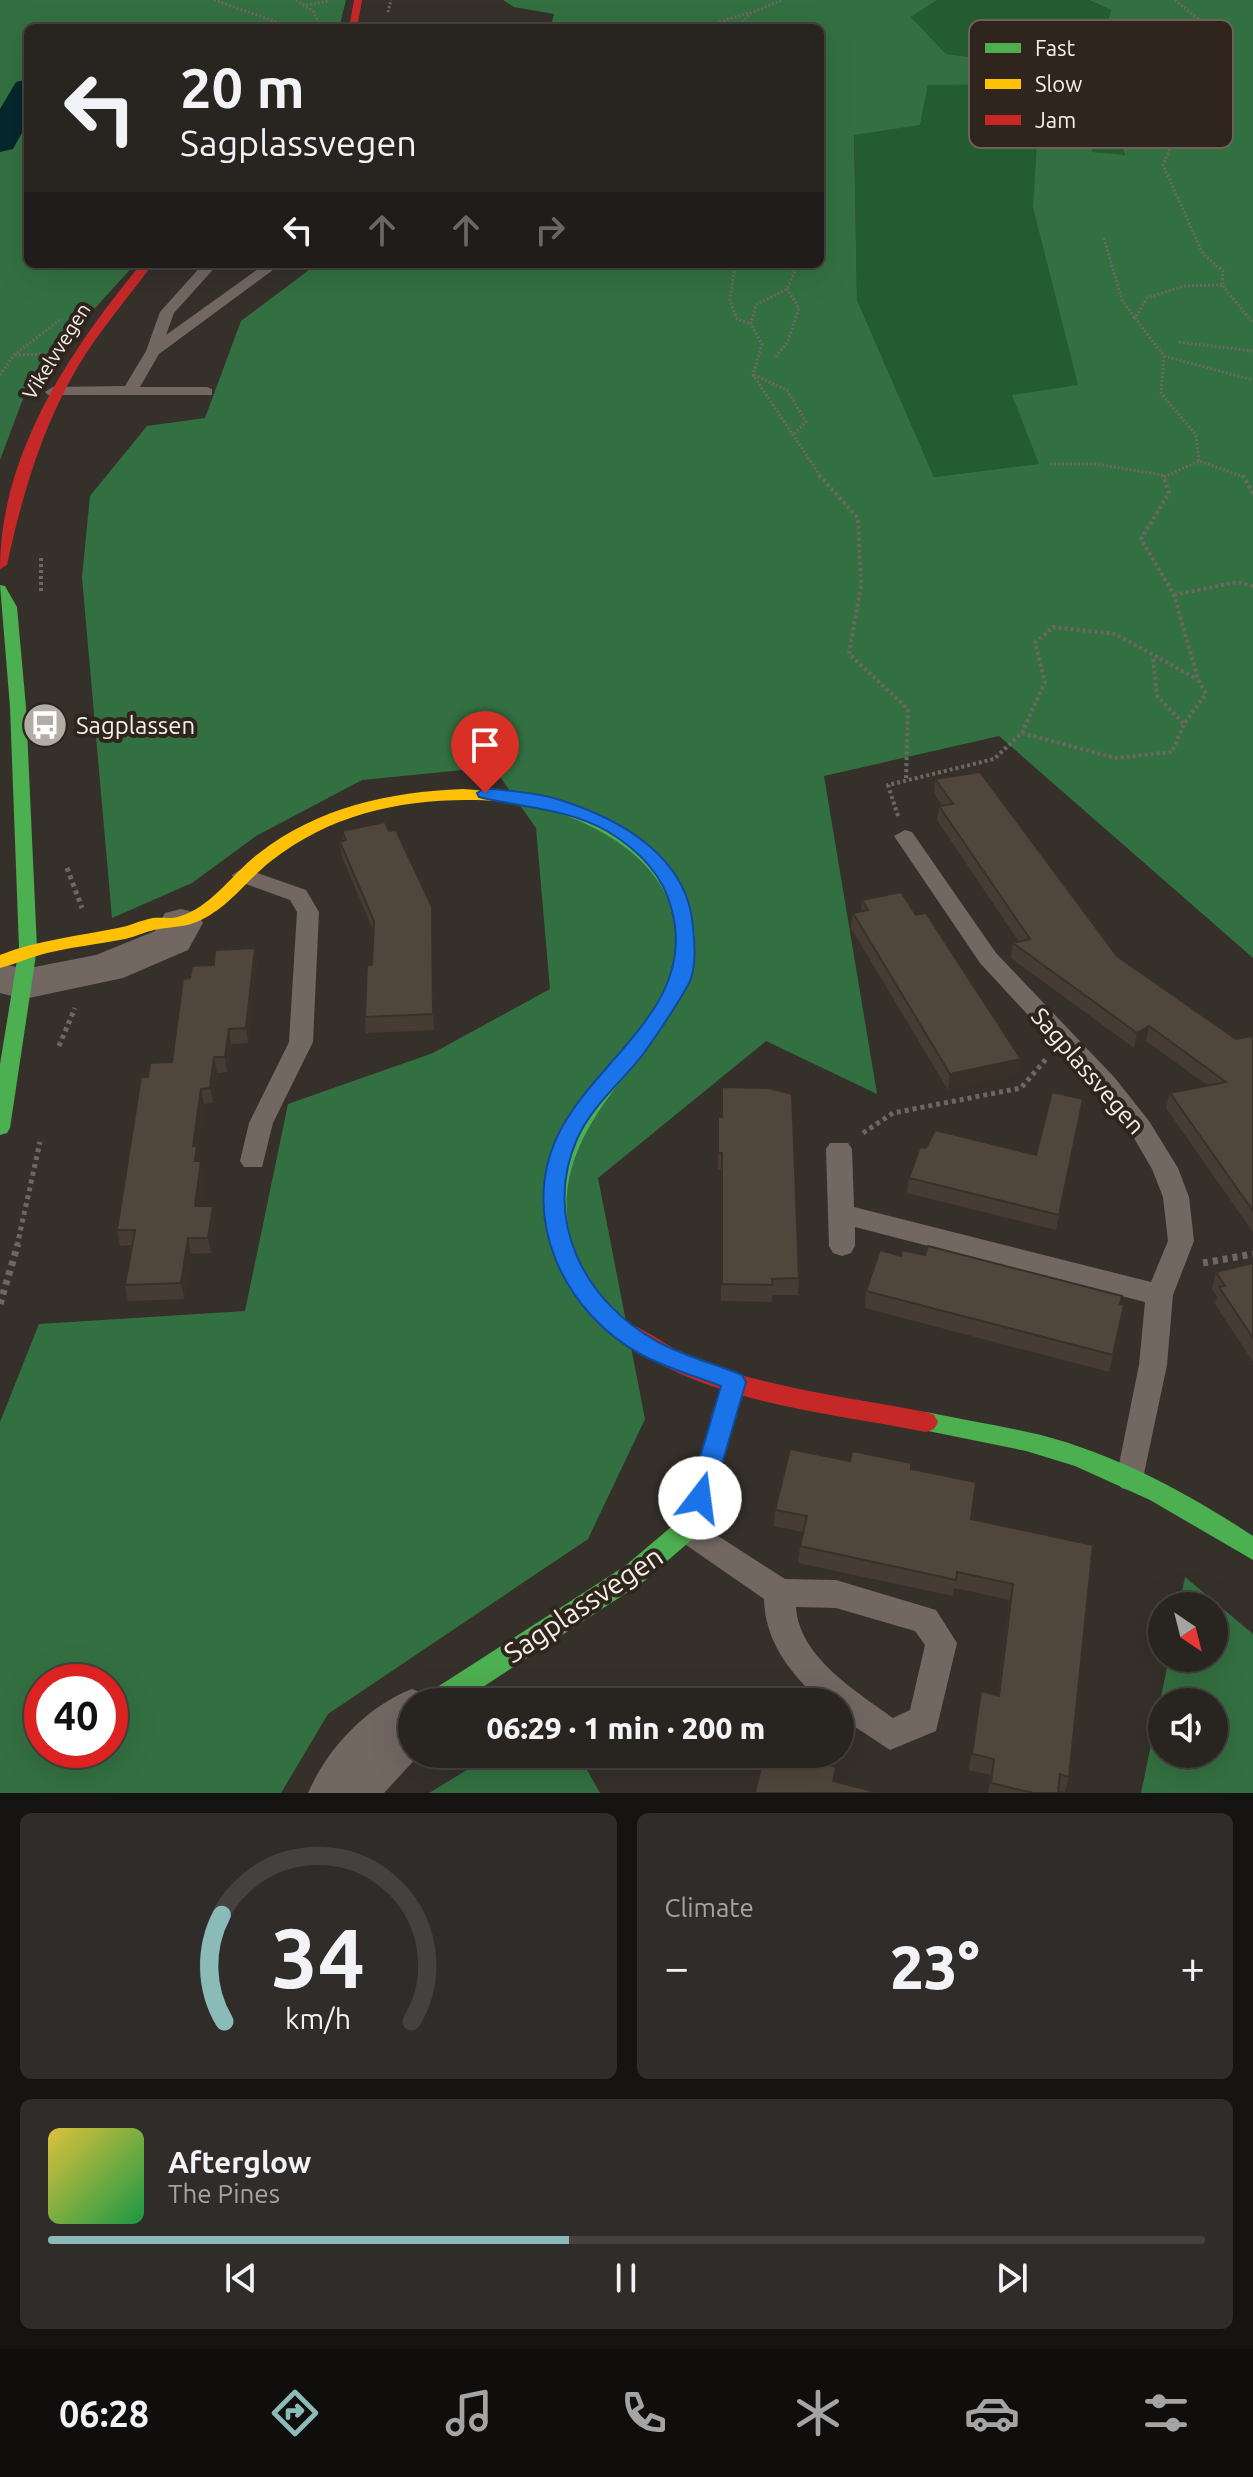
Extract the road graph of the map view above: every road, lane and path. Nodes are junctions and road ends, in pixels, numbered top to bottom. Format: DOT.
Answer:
graph roads {
  1 [pos="214,0"];
  2 [pos="296,0"];
  3 [pos="358,0"];
  4 [pos="782,0"];
  5 [pos="1175,0"];
  6 [pos="335,1"];
  7 [pos="306,5"];
  8 [pos="751,13"];
  9 [pos="1198,20"];
  10 [pos="283,24"];
  11 [pos="320,24"];
  12 [pos="354,24"];
  13 [pos="721,24"];
  14 [pos="740,24"];
  15 [pos="1170,148"];
  16 [pos="1104,238"];
  17 [pos="143,268"];
  18 [pos="207,268"];
  19 [pos="268,268"];
  20 [pos="796,268"];
  21 [pos="734,271"];
  22 [pos="1222,285"];
  23 [pos="787,289"];
  24 [pos="66,315"];
  25 [pos="1135,318"];
  26 [pos="1253,323"];
  27 [pos="751,324"];
  28 [pos="1179,342"];
  29 [pos="153,351"];
  30 [pos="1253,351"];
  31 [pos="1164,356"];
  32 [pos="776,357"];
  33 [pos="0,375"];
  34 [pos="753,375"];
  35 [pos="1253,380"];
  36 [pos="130,391"];
  37 [pos="53,392"];
  38 [pos="207,392"];
  39 [pos="793,435"];
  40 [pos="1199,461"];
  41 [pos="1050,464"];
  42 [pos="1163,475"];
  43 [pos="1253,494"];
  44 [pos="41,547"];
  45 [pos="0,565"];
  46 [pos="1253,586"];
  47 [pos="0,589"];
  48 [pos="1174,595"];
  49 [pos="41,601"];
  50 [pos="1152,658"];
  51 [pos="1198,679"];
  52 [pos="1184,724"];
  53 [pos="1022,733"];
  54 [pos="906,781"];
  55 [pos="905,836"];
  56 [pos="64,854"];
  57 [pos="243,875"];
  58 [pos="84,916"];
  59 [pos="181,923"];
  60 [pos="13,968"];
  61 [pos="1061,1038"];
  62 [pos="0,1128"];
  63 [pos="839,1149"];
  64 [pos="253,1161"];
  65 [pos="843,1214"];
  66 [pos="842,1246"];
  67 [pos="1253,1254"];
  68 [pos="1170,1269"];
  69 [pos="1159,1295"];
  70 [pos="734,1382"];
  71 [pos="1131,1479"];
  72 [pos="687,1529"];
  73 [pos="1253,1549"];
  74 [pos="780,1593"];
  75 [pos="459,1688"];
  76 [pos="398,1731"];
  77 [pos="342,1793"];
  1 -- 10 [label="path"];
  2 -- 7 [label="path"];
  3 -- 12 [label="street"];
  4 -- 8 [label="path"];
  5 -- 9 [label="path"];
  6 -- 7 [label="path"];
  7 -- 11 [label="path"];
  8 -- 13 [label="path"];
  8 -- 14 [label="path"];
  15 -- 22 [label="path"];
  16 -- 25 [label="path"];
  17 -- 37 [label="street, Vikelvvegen"];
  18 -- 29 [label="lane"];
  19 -- 29 [label="lane"];
  20 -- 23 [label="path"];
  21 -- 27 [label="path"];
  22 -- 25 [label="path"];
  22 -- 26 [label="path"];
  23 -- 27 [label="path"];
  23 -- 32 [label="path"];
  24 -- 33 [label="path"];
  25 -- 31 [label="path"];
  27 -- 34 [label="path"];
  28 -- 30 [label="path"];
  29 -- 36 [label="lane"];
  31 -- 35 [label="path"];
  31 -- 40 [label="path"];
  34 -- 39 [label="path"];
  34 -- 39 [label="path"];
  36 -- 37 [label="lane"];
  36 -- 38 [label="lane"];
  37 -- 45 [label="street, Vikelvvegen"];
  39 -- 54 [label="path"];
  40 -- 42 [label="path"];
  40 -- 43 [label="path"];
  41 -- 42 [label="path"];
  42 -- 48 [label="path"];
  44 -- 49 [label="path"];
  46 -- 48 [label="path"];
  47 -- 60 [label="street"];
  48 -- 51 [label="path"];
  50 -- 51 [label="path"];
  50 -- 52 [label="path"];
  50 -- 53 [label="path"];
  51 -- 52 [label="path"];
  52 -- 53 [label="path"];
  53 -- 54 [label="path"];
  54 -- 55 [label="path"];
  55 -- 61 [label="lane, Sagplassvegen"];
  56 -- 58 [label="path"];
  57 -- 59 [label="street"];
  57 -- 64 [label="lane"];
  57 -- 70 [label="street"];
  59 -- 60 [label="street"];
  60 -- 62 [label="street"];
  61 -- 63 [label="path"];
  61 -- 68 [label="lane, Sagplassvegen"];
  63 -- 65 [label="lane"];
  65 -- 66 [label="lane"];
  65 -- 69 [label="lane"];
  67 -- 68 [label="path"];
  68 -- 69 [label="lane, Sagplassvegen"];
  69 -- 71 [label="lane, Sagplassvegen"];
  70 -- 71 [label="street"];
  70 -- 72 [label="street, Sagplassvegen"];
  71 -- 73 [label="street"];
  72 -- 74 [label="lane, Sagplassvegen"];
  72 -- 75 [label="street, Sagplassvegen"];
  74 -- 74 [label="lane"];
  76 -- 77 [label="street"];
}
